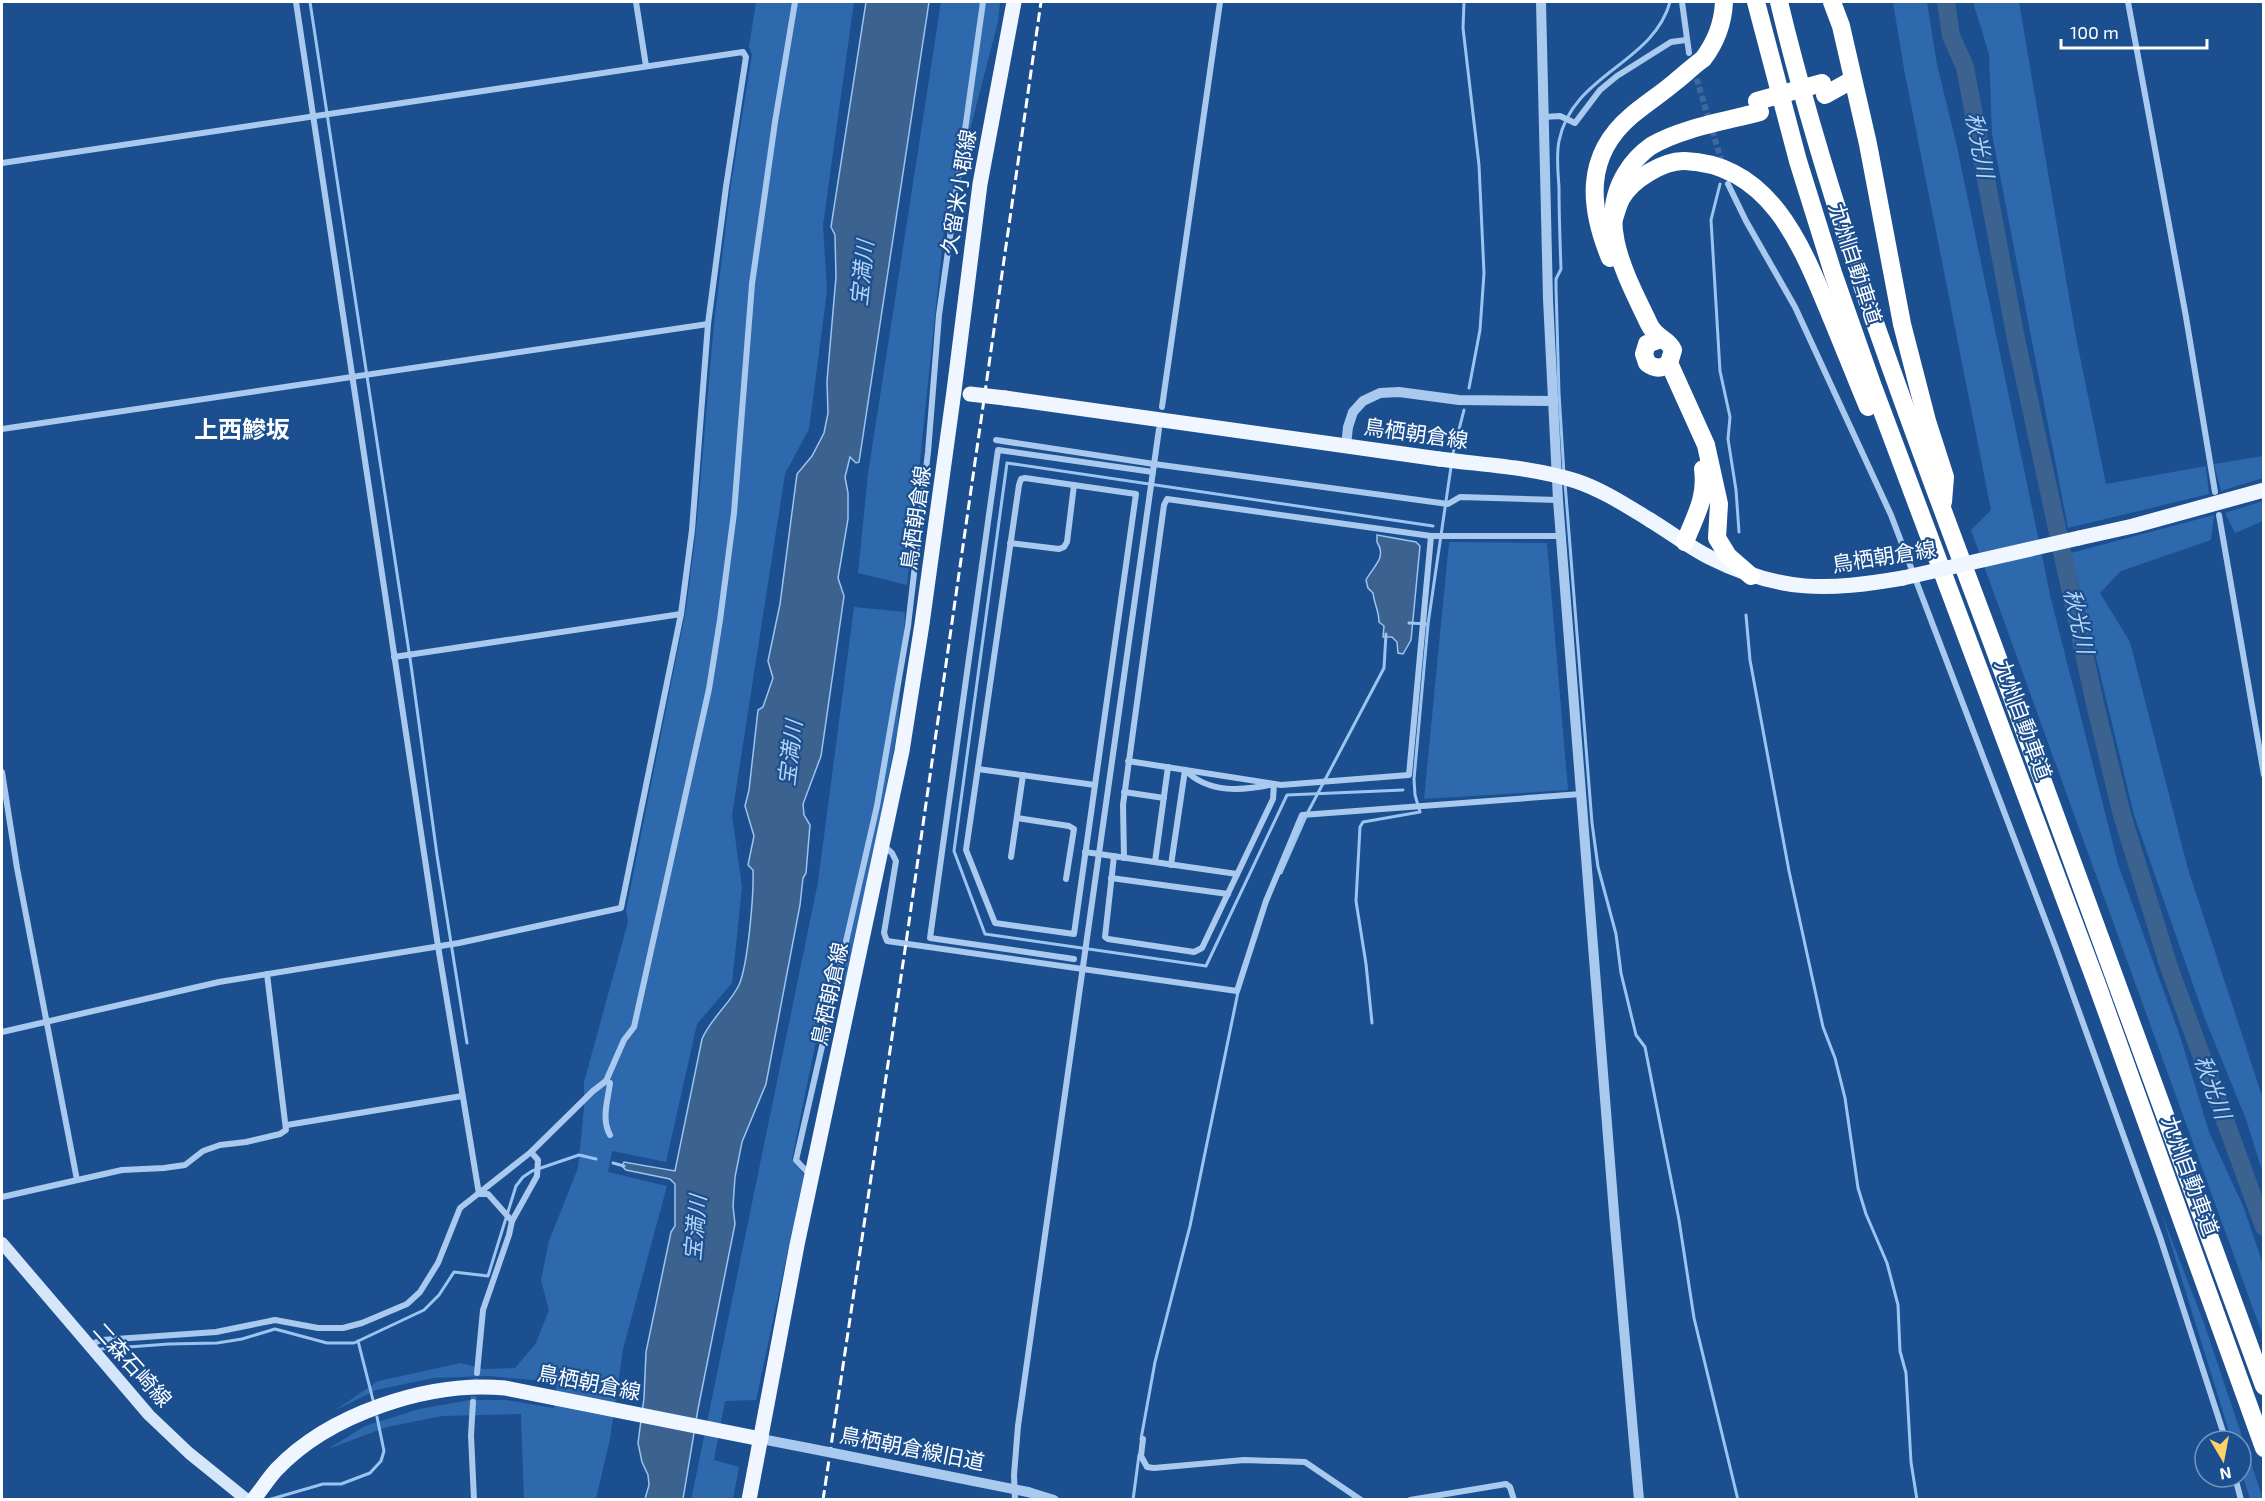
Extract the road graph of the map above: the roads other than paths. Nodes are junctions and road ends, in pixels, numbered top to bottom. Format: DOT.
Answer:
graph roads {
  1 [pos="296,2"];
  2 [pos="636,2"];
  3 [pos="795,2"];
  4 [pos="983,2"];
  5 [pos="1014,2"];
  6 [pos="1220,2"];
  7 [pos="1540,2"];
  8 [pos="1682,2"];
  9 [pos="1724,2"];
  10 [pos="1756,2"];
  11 [pos="1779,2"];
  12 [pos="1832,2"];
  13 [pos="2128,2"];
  14 [pos="1686,40"];
  15 [pos="1689,53"];
  16 [pos="646,66"];
  17 [pos="1852,80"];
  18 [pos="1759,106"];
  19 [pos="313,117"];
  20 [pos="1544,117"];
  21 [pos="2,163"];
  22 [pos="1728,184"];
  23 [pos="1612,225"];
  24 [pos="1610,258"];
  25 [pos="708,324"];
  26 [pos="1653,341"];
  27 [pos="1665,366"];
  28 [pos="357,375"];
  29 [pos="954,391"];
  30 [pos="1553,401"];
  31 [pos="1162,407"];
  32 [pos="2,429"];
  33 [pos="1159,429"];
  34 [pos="996,440"];
  35 [pos="1346,446"];
  36 [pos="1153,468"];
  37 [pos="1074,485"];
  38 [pos="1716,485"];
  39 [pos="2264,490"];
  40 [pos="2216,492"];
  41 [pos="1558,500"];
  42 [pos="1942,509"];
  43 [pos="2219,515"];
  44 [pos="1431,536"];
  45 [pos="1561,536"];
  46 [pos="1685,542"];
  47 [pos="1010,543"];
  48 [pos="1751,576"];
  49 [pos="681,614"];
  50 [pos="1972,648"];
  51 [pos="394,657"];
  52 [pos="1128,761"];
  53 [pos="1168,767"];
  54 [pos="978,769"];
  55 [pos="1185,770"];
  56 [pos="2,771"];
  57 [pos="2264,775"];
  58 [pos="1023,776"];
  59 [pos="1274,784"];
  60 [pos="1095,785"];
  61 [pos="1124,792"];
  62 [pos="1581,794"];
  63 [pos="1164,798"];
  64 [pos="1017,818"];
  65 [pos="884,846"];
  66 [pos="1085,852"];
  67 [pos="1100,854"];
  68 [pos="1114,856"];
  69 [pos="1011,857"];
  70 [pos="1124,858"];
  71 [pos="1155,862"];
  72 [pos="1171,865"];
  73 [pos="1237,874"];
  74 [pos="1111,878"];
  75 [pos="1066,879"];
  76 [pos="1228,894"];
  77 [pos="438,946"];
  78 [pos="981,950"];
  79 [pos="1074,959"];
  80 [pos="1084,968"];
  81 [pos="267,974"];
  82 [pos="46,1021"];
  83 [pos="2,1032"];
  84 [pos="606,1081"];
  85 [pos="462,1096"];
  86 [pos="287,1125"];
  87 [pos="610,1135"];
  88 [pos="531,1152"];
  89 [pos="812,1177"];
  90 [pos="77,1180"];
  91 [pos="479,1194"];
  92 [pos="2,1197"];
  93 [pos="512,1221"];
  94 [pos="2,1243"];
  95 [pos="87,1345"];
  96 [pos="477,1374"];
  97 [pos="2264,1386"];
  98 [pos="474,1402"];
  99 [pos="2222,1429"];
  100 [pos="761,1439"];
  101 [pos="1143,1439"];
  102 [pos="2264,1448"];
  103 [pos="247,1500"];
  104 [pos="253,1500"];
  105 [pos="474,1500"];
  106 [pos="749,1500"];
  107 [pos="1016,1500"];
  108 [pos="1054,1500"];
  109 [pos="1361,1500"];
  110 [pos="1410,1500"];
  111 [pos="1514,1500"];
  112 [pos="1639,1500"];
  1 -- 19 [label="street"];
  2 -- 16 [label="street"];
  3 -- 84 [label="street"];
  4 -- 89 [label="street"];
  5 -- 29 [label="main road, 久留米小郡線"];
  6 -- 31 [label="street"];
  7 -- 20 [label="street"];
  8 -- 14 [label="street"];
  9 -- 24 [label="highway"];
  10 -- 50 [label="highway, 九州自動車道"];
  11 -- 42 [label="highway, 九州自動車道"];
  12 -- 17 [label="highway"];
  13 -- 40 [label="street"];
  14 -- 15 [label="street"];
  14 -- 20 [label="street"];
  16 -- 19 [label="street"];
  16 -- 25 [label="street"];
  17 -- 18 [label="highway, bridge"];
  17 -- 42 [label="highway"];
  18 -- 23 [label="highway"];
  18 -- 24 [label="highway"];
  19 -- 21 [label="street"];
  19 -- 28 [label="street"];
  20 -- 30 [label="street"];
  22 -- 99 [label="street"];
  23 -- 26 [label="highway"];
  23 -- 50 [label="highway"];
  24 -- 26 [label="highway"];
  25 -- 28 [label="street"];
  25 -- 49 [label="street"];
  26 -- 27 [label="highway"];
  26 -- 27 [label="highway"];
  27 -- 38 [label="highway"];
  27 -- 46 [label="highway"];
  28 -- 32 [label="street"];
  28 -- 51 [label="street"];
  29 -- 35 [label="main road, 鳥栖朝倉線, bridge"];
  29 -- 65 [label="main road, 鳥栖朝倉線"];
  30 -- 35 [label="street"];
  30 -- 41 [label="street"];
  33 -- 36 [label="street"];
  34 -- 36 [label="street"];
  35 -- 46 [label="main road, 鳥栖朝倉線, bridge"];
  36 -- 41 [label="street"];
  36 -- 67 [label="street"];
  36 -- 78 [label="street"];
  37 -- 47 [label="street"];
  37 -- 47 [label="street"];
  37 -- 60 [label="street"];
  38 -- 46 [label="highway"];
  38 -- 48 [label="highway"];
  39 -- 48 [label="main road, 鳥栖朝倉線, bridge"];
  41 -- 45 [label="street"];
  42 -- 97 [label="highway, 九州自動車道"];
  43 -- 57 [label="street"];
  44 -- 45 [label="street"];
  44 -- 52 [label="street"];
  44 -- 59 [label="street"];
  45 -- 62 [label="street"];
  46 -- 48 [label="main road, 鳥栖朝倉線"];
  47 -- 54 [label="street"];
  49 -- 51 [label="street"];
  49 -- 77 [label="street"];
  50 -- 102 [label="highway, 九州自動車道"];
  51 -- 77 [label="street"];
  52 -- 53 [label="street"];
  52 -- 61 [label="street"];
  53 -- 55 [label="street"];
  53 -- 63 [label="street"];
  54 -- 58 [label="street"];
  54 -- 66 [label="street"];
  55 -- 59 [label="street"];
  55 -- 59 [label="street"];
  55 -- 72 [label="street"];
  56 -- 82 [label="street"];
  58 -- 60 [label="street"];
  58 -- 64 [label="street"];
  59 -- 73 [label="street"];
  60 -- 66 [label="street"];
  61 -- 63 [label="street"];
  61 -- 70 [label="street"];
  62 -- 80 [label="street"];
  62 -- 112 [label="street"];
  63 -- 71 [label="street"];
  64 -- 69 [label="street"];
  64 -- 75 [label="street"];
  65 -- 78 [label="street"];
  65 -- 89 [label="main road, 鳥栖朝倉線"];
  66 -- 67 [label="street"];
  67 -- 68 [label="street"];
  67 -- 80 [label="street"];
  68 -- 70 [label="street"];
  68 -- 74 [label="street"];
  70 -- 71 [label="street"];
  71 -- 72 [label="street"];
  72 -- 73 [label="street"];
  73 -- 76 [label="street"];
  74 -- 76 [label="street"];
  74 -- 76 [label="street"];
  77 -- 81 [label="street"];
  77 -- 85 [label="street"];
  78 -- 79 [label="street"];
  78 -- 80 [label="street"];
  80 -- 107 [label="street"];
  81 -- 82 [label="street"];
  81 -- 86 [label="street"];
  82 -- 83 [label="street"];
  82 -- 90 [label="street"];
  84 -- 87 [label="street"];
  84 -- 88 [label="street"];
  85 -- 86 [label="street"];
  85 -- 91 [label="street"];
  86 -- 90 [label="street"];
  88 -- 91 [label="street"];
  88 -- 93 [label="street"];
  89 -- 100 [label="main road, 鳥栖朝倉線"];
  90 -- 92 [label="street"];
  91 -- 93 [label="street"];
  91 -- 95 [label="street"];
  93 -- 96 [label="street"];
  94 -- 95 [label="main road, 二森石崎線"];
  95 -- 103 [label="main road, 二森石崎線"];
  98 -- 105 [label="street"];
  100 -- 104 [label="main road, 鳥栖朝倉線"];
  100 -- 106 [label="main road"];
  100 -- 108 [label="street, 鳥栖朝倉線旧道, bridge"];
  101 -- 109 [label="street"];
  110 -- 111 [label="street"];
}
